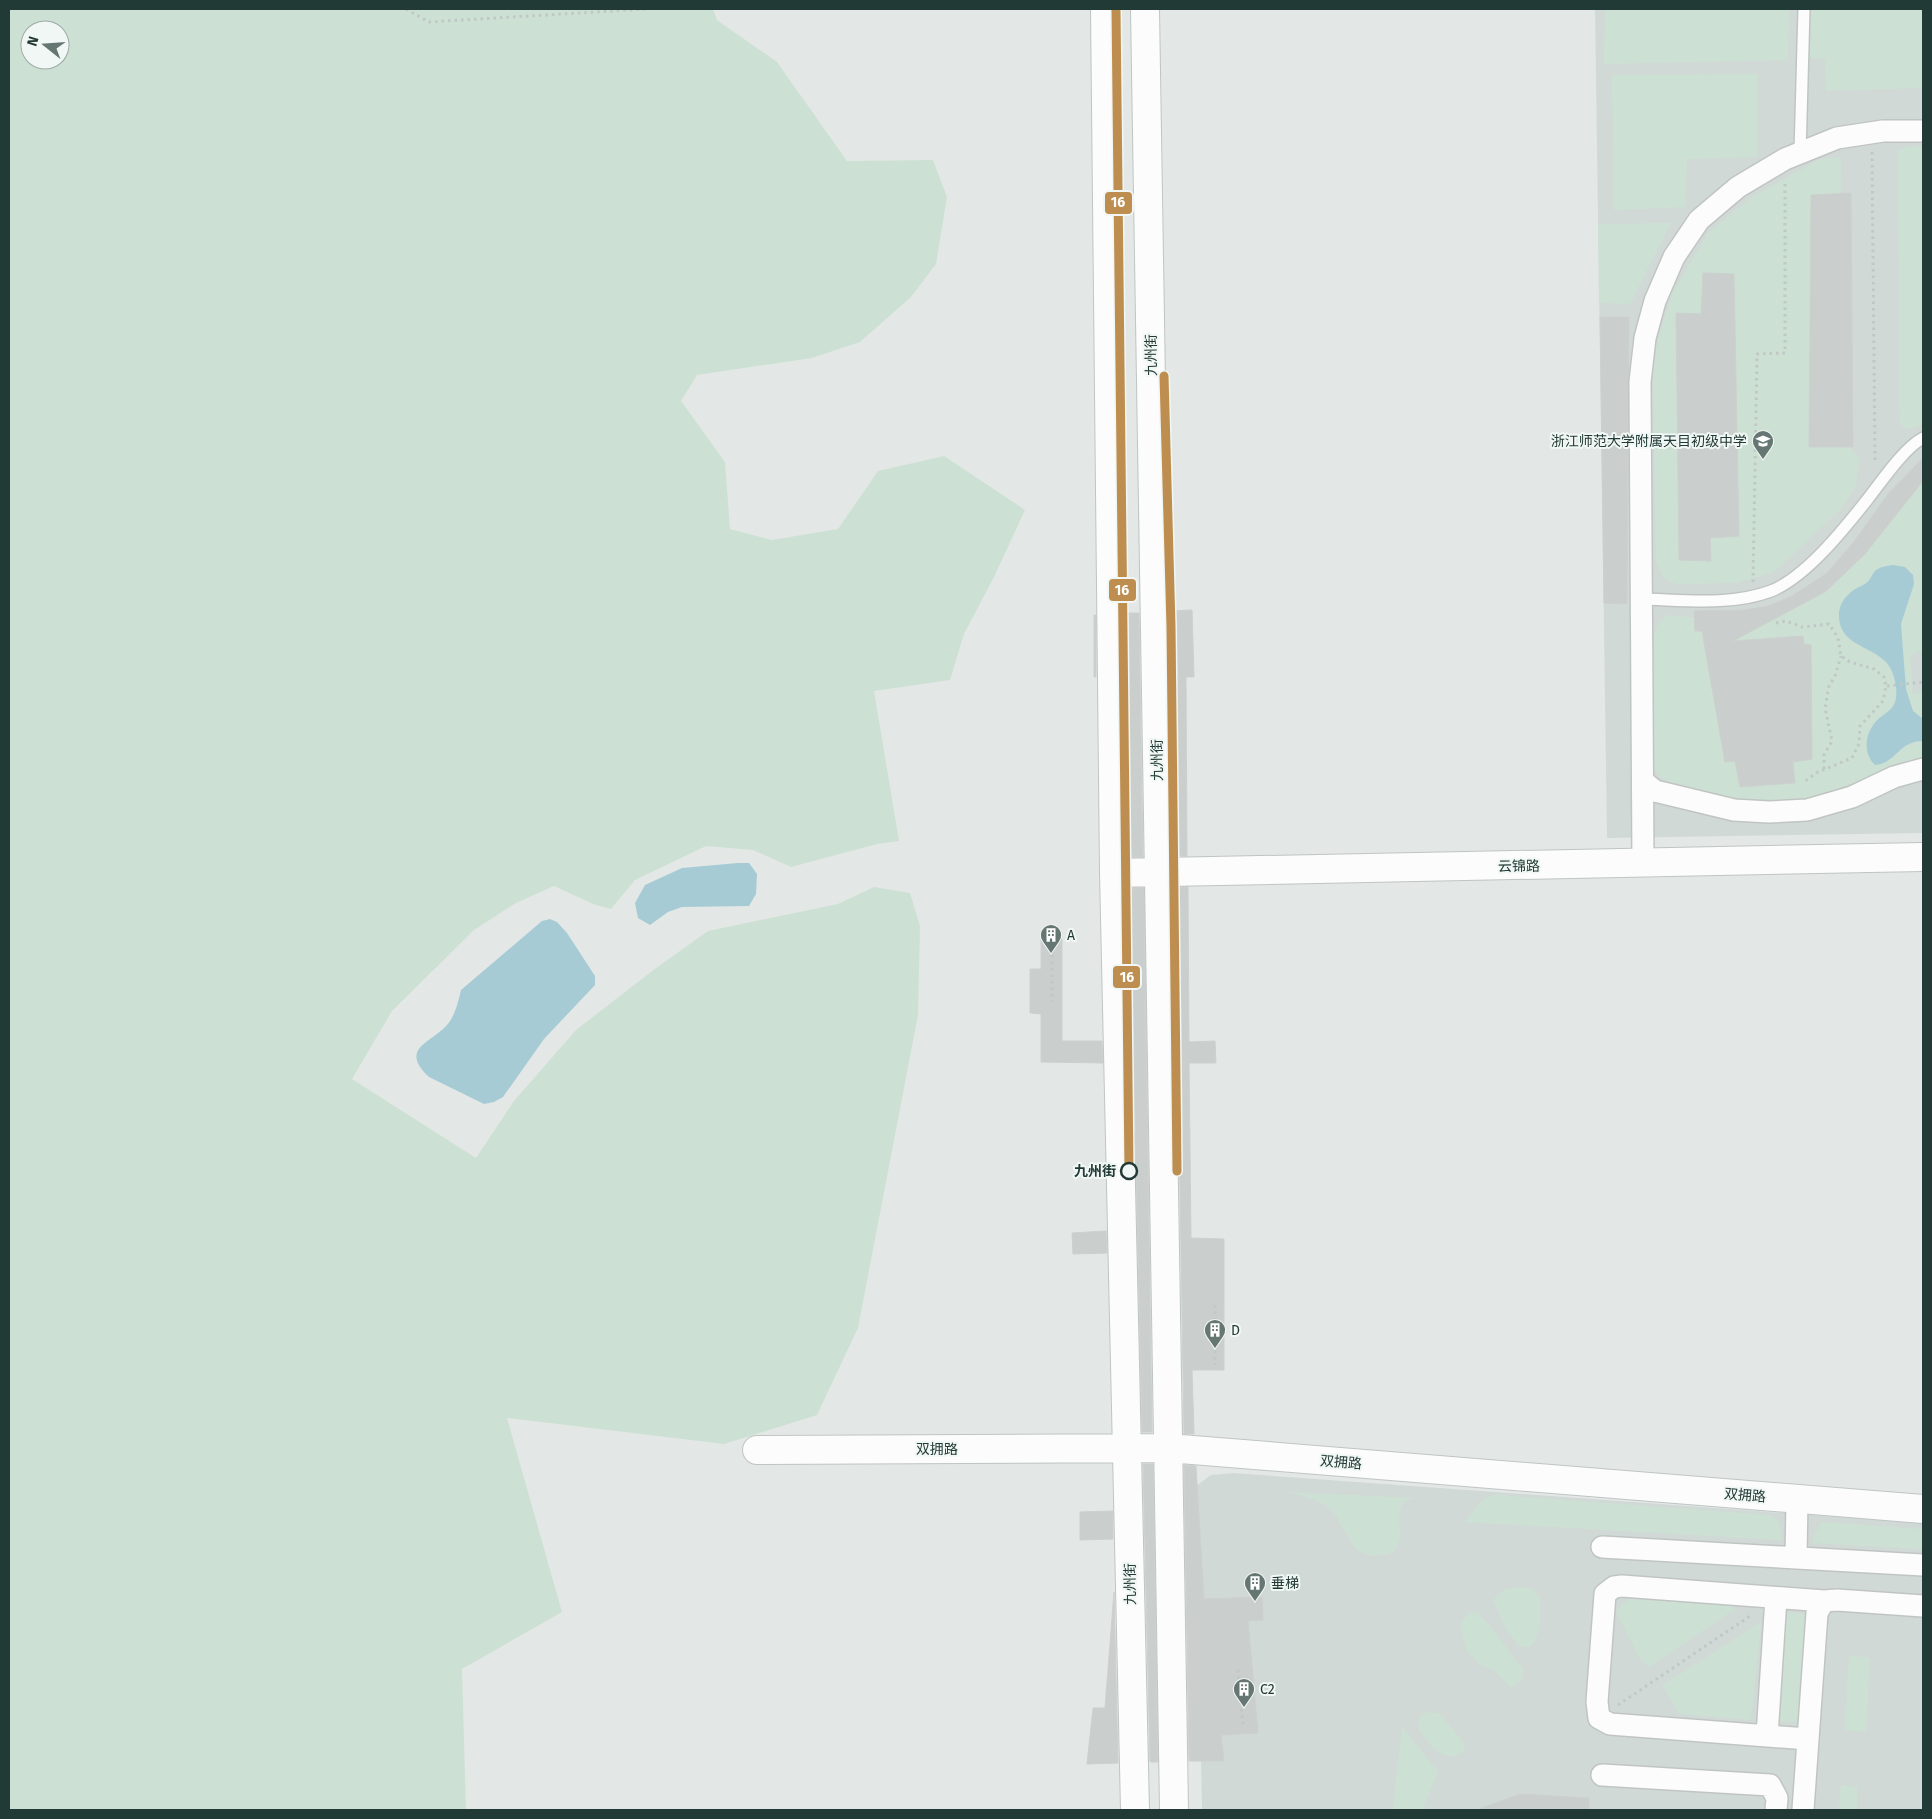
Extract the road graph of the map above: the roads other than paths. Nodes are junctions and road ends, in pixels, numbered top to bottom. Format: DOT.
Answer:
graph roads {
  1 [pos="1105,9"];
  2 [pos="1145,9"];
  3 [pos="1804,9"];
  4 [pos="1923,131"];
  5 [pos="1793,156"];
  6 [pos="1923,438"];
  7 [pos="1642,599"];
  8 [pos="1923,769"];
  9 [pos="1643,781"];
  10 [pos="1675,797"];
  11 [pos="1643,811"];
  12 [pos="1923,857"];
  13 [pos="1643,863"];
  14 [pos="1159,872"];
  15 [pos="1114,873"];
  16 [pos="1168,1448"];
  17 [pos="1127,1449"];
  18 [pos="758,1450"];
  19 [pos="1797,1499"];
  20 [pos="1923,1509"];
  21 [pos="1602,1547"];
  22 [pos="1796,1558"];
  23 [pos="1923,1565"];
  24 [pos="1776,1598"];
  25 [pos="1824,1601"];
  26 [pos="1923,1606"];
  27 [pos="1766,1736"];
  28 [pos="1808,1739"];
  29 [pos="1602,1775"];
  30 [pos="1135,1810"];
  31 [pos="1174,1810"];
  32 [pos="1776,1810"];
  33 [pos="1803,1810"];
  1 -- 15 [label="main road, 九州街"];
  2 -- 14 [label="main road, 九州街"];
  3 -- 5 [label="lane"];
  4 -- 5 [label="street"];
  5 -- 7 [label="street"];
  6 -- 7 [label="lane"];
  7 -- 9 [label="street"];
  8 -- 10 [label="street"];
  9 -- 10 [label="street"];
  9 -- 11 [label="street"];
  10 -- 11 [label="street"];
  11 -- 13 [label="street"];
  12 -- 13 [label="main road, 云锦路"];
  13 -- 14 [label="main road, 云锦路"];
  14 -- 15 [label="main road, 云锦路"];
  14 -- 16 [label="main road, 九州街"];
  15 -- 17 [label="main road, 九州街"];
  16 -- 17 [label="main road, 双拥路"];
  16 -- 19 [label="main road, 双拥路"];
  16 -- 31 [label="main road, 九州街"];
  17 -- 18 [label="main road, 双拥路"];
  17 -- 30 [label="main road, 九州街"];
  19 -- 20 [label="main road, 双拥路"];
  19 -- 22 [label="street"];
  21 -- 22 [label="street"];
  22 -- 23 [label="street"];
  24 -- 25 [label="street"];
  24 -- 27 [label="street"];
  24 -- 27 [label="street"];
  25 -- 26 [label="street"];
  25 -- 28 [label="street"];
  27 -- 28 [label="street"];
  28 -- 33 [label="street"];
  29 -- 32 [label="street"];
}
